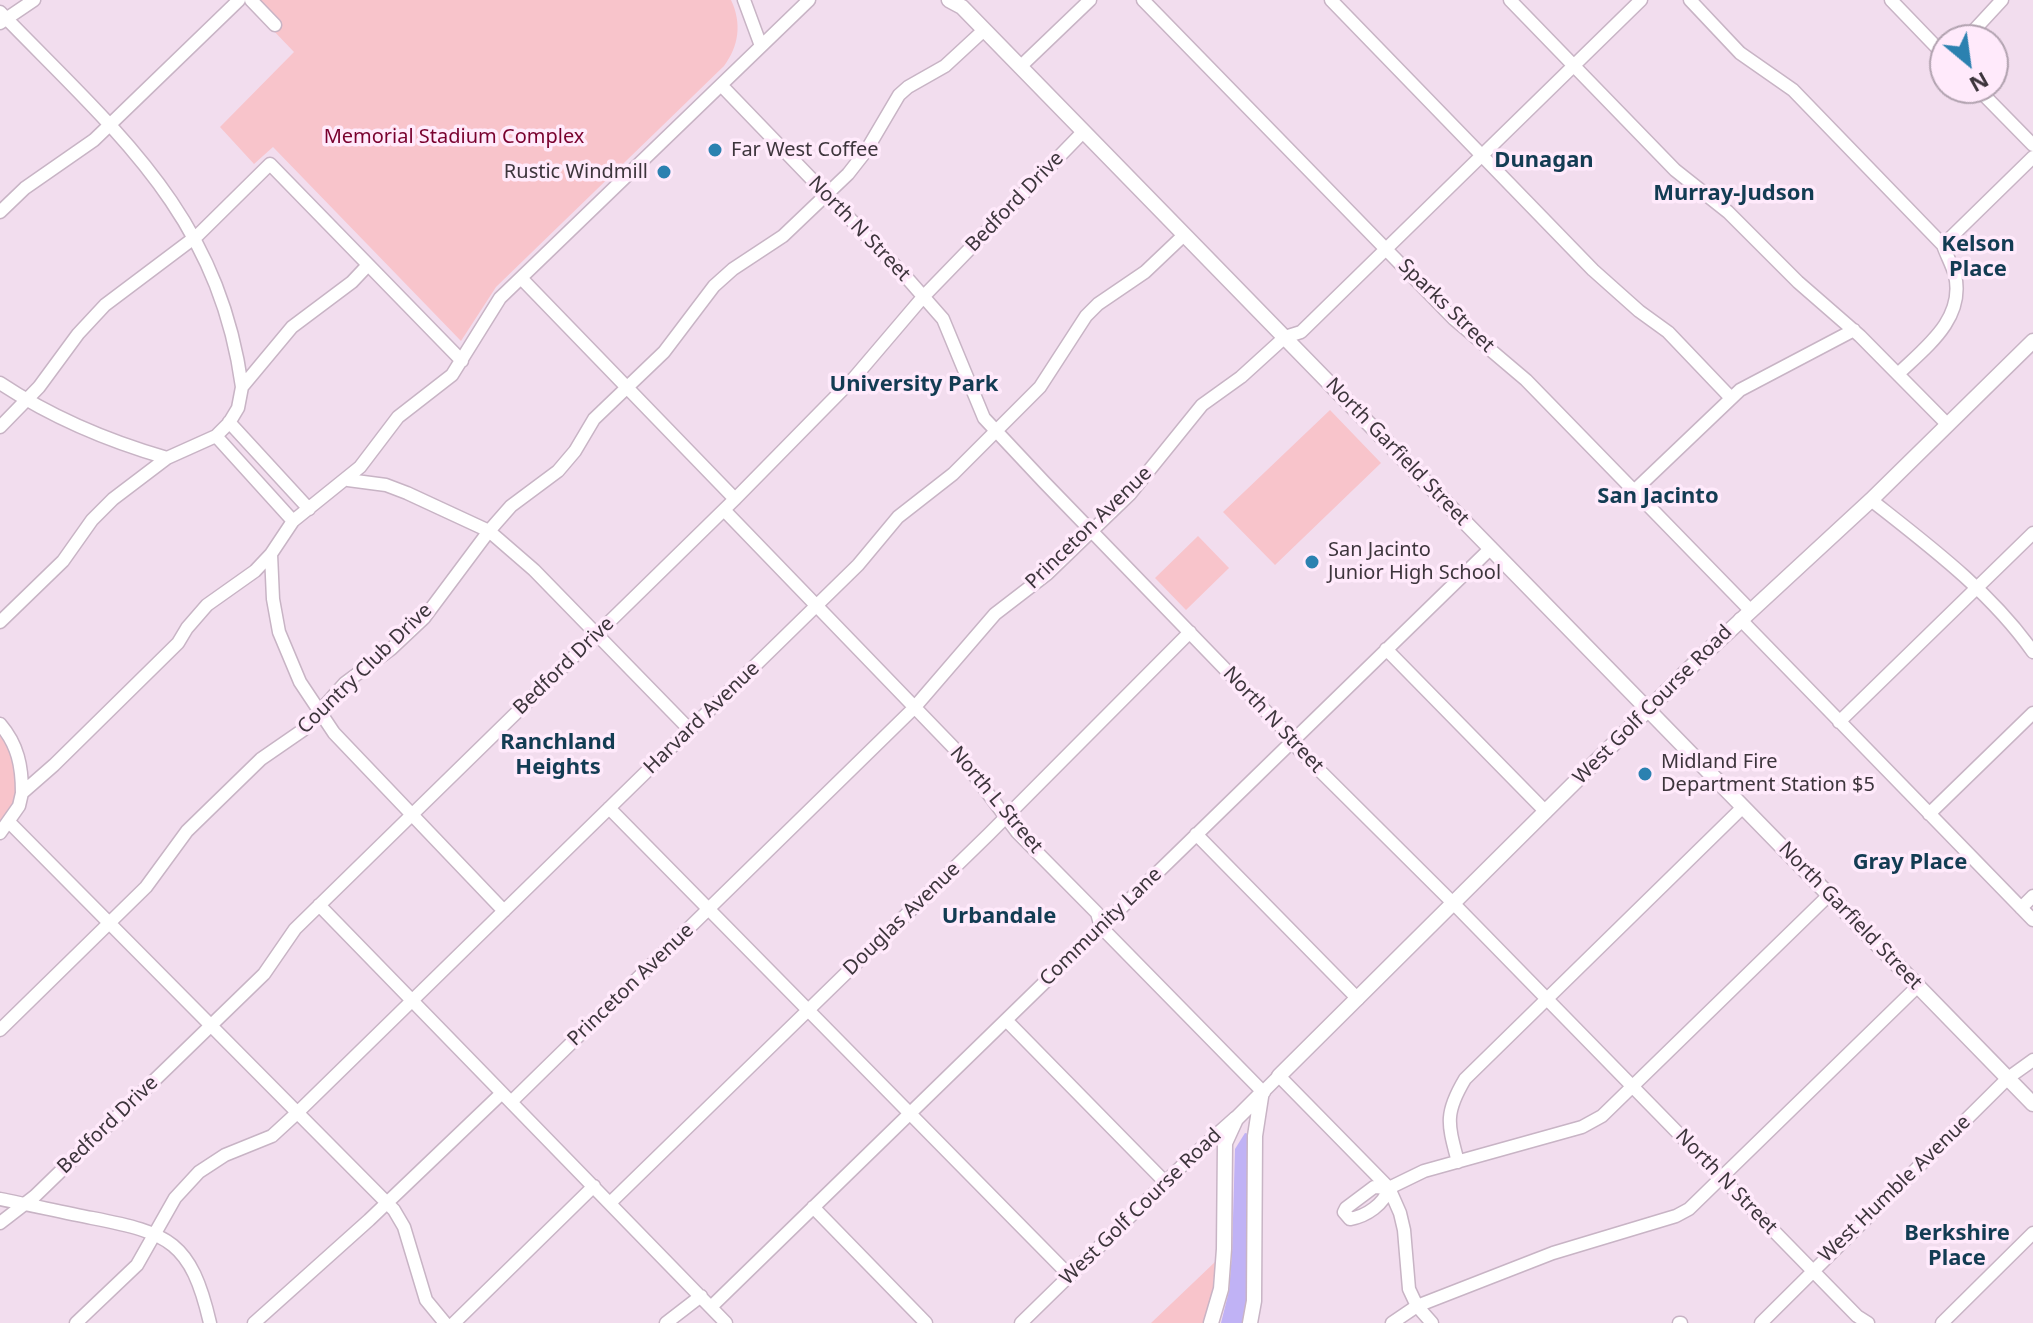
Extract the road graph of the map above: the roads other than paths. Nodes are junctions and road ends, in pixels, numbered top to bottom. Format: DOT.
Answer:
graph roads {
  1 [pos="34,0"];
  2 [pos="239,0"];
  3 [pos="251,0"];
  4 [pos="744,0"];
  5 [pos="809,0"];
  6 [pos="1090,0"];
  7 [pos="1143,0"];
  8 [pos="1331,0"];
  9 [pos="1510,0"];
  10 [pos="1641,0"];
  11 [pos="1690,0"];
  12 [pos="1891,0"];
  13 [pos="2002,0"];
  14 [pos="957,2"];
  15 [pos="2,18"];
  16 [pos="1980,24"];
  17 [pos="275,25"];
  18 [pos="984,30"];
  19 [pos="1929,39"];
  20 [pos="761,46"];
  21 [pos="1573,66"];
  22 [pos="1020,67"];
  23 [pos="721,85"];
  24 [pos="1993,104"];
  25 [pos="110,125"];
  26 [pos="1083,132"];
  27 [pos="2033,145"];
  28 [pos="1483,155"];
  29 [pos="2033,157"];
  30 [pos="826,195"];
  31 [pos="0,212"];
  32 [pos="1184,235"];
  33 [pos="194,238"];
  34 [pos="1943,245"];
  35 [pos="1386,248"];
  36 [pos="368,265"];
  37 [pos="521,278"];
  38 [pos="923,297"];
  39 [pos="1854,330"];
  40 [pos="1285,337"];
  41 [pos="2031,348"];
  42 [pos="462,361"];
  43 [pos="1898,374"];
  44 [pos="0,383"];
  45 [pos="242,387"];
  46 [pos="627,387"];
  47 [pos="1731,398"];
  48 [pos="27,399"];
  49 [pos="229,422"];
  50 [pos="1948,425"];
  51 [pos="0,427"];
  52 [pos="997,431"];
  53 [pos="216,436"];
  54 [pos="167,458"];
  55 [pos="267,463"];
  56 [pos="253,477"];
  57 [pos="348,480"];
  58 [pos="1634,491"];
  59 [pos="735,499"];
  60 [pos="1871,500"];
  61 [pos="309,509"];
  62 [pos="724,510"];
  63 [pos="293,521"];
  64 [pos="489,531"];
  65 [pos="1091,531"];
  66 [pos="2033,533"];
  67 [pos="1491,548"];
  68 [pos="271,554"];
  69 [pos="1975,589"];
  70 [pos="817,607"];
  71 [pos="1745,615"];
  72 [pos="0,622"];
  73 [pos="1190,632"];
  74 [pos="597,634"];
  75 [pos="1386,649"];
  76 [pos="2033,652"];
  77 [pos="914,708"];
  78 [pos="1648,709"];
  79 [pos="320,712"];
  80 [pos="2033,713"];
  81 [pos="1839,722"];
  82 [pos="0,724"];
  83 [pos="690,730"];
  84 [pos="1292,741"];
  85 [pos="22,793"];
  86 [pos="1743,807"];
  87 [pos="609,808"];
  88 [pos="1546,812"];
  89 [pos="413,814"];
  90 [pos="1929,814"];
  91 [pos="1005,818"];
  92 [pos="9,822"];
  93 [pos="0,833"];
  94 [pos="1196,834"];
  95 [pos="1829,895"];
  96 [pos="2033,896"];
  97 [pos="1454,904"];
  98 [pos="319,905"];
  99 [pos="2021,908"];
  100 [pos="709,909"];
  101 [pos="504,911"];
  102 [pos="2033,920"];
  103 [pos="109,923"];
  104 [pos="1101,927"];
  105 [pos="1918,986"];
  106 [pos="1358,999"];
  107 [pos="1547,999"];
  108 [pos="413,1000"];
  109 [pos="809,1010"];
  110 [pos="1006,1020"];
  111 [pos="211,1026"];
  112 [pos="0,1030"];
  113 [pos="2033,1060"];
  114 [pos="1279,1076"];
  115 [pos="2008,1078"];
  116 [pos="1632,1086"];
  117 [pos="1263,1092"];
  118 [pos="506,1097"];
  119 [pos="2033,1104"];
  120 [pos="910,1112"];
  121 [pos="297,1113"];
  122 [pos="1458,1162"];
  123 [pos="1723,1179"];
  124 [pos="1165,1182"];
  125 [pos="594,1186"];
  126 [pos="1389,1188"];
  127 [pos="0,1199"];
  128 [pos="22,1203"];
  129 [pos="386,1203"];
  130 [pos="610,1203"];
  131 [pos="813,1207"];
  132 [pos="0,1223"];
  133 [pos="2033,1233"];
  134 [pos="156,1234"];
  135 [pos="1812,1270"];
  136 [pos="1070,1276"];
  137 [pos="701,1296"];
  138 [pos="1417,1306"];
  139 [pos="711,1307"];
  140 [pos="76,1323"];
  141 [pos="210,1323"];
  142 [pos="254,1323"];
  143 [pos="445,1323"];
  144 [pos="454,1323"];
  145 [pos="666,1323"];
  146 [pos="726,1323"];
  147 [pos="926,1323"];
  148 [pos="1021,1323"];
  149 [pos="1211,1323"];
  150 [pos="1250,1323"];
  151 [pos="1392,1323"];
  152 [pos="1432,1323"];
  153 [pos="1761,1323"];
  154 [pos="1868,1323"];
  155 [pos="1942,1323"];
  1 -- 15 [label="street"];
  2 -- 25 [label="street"];
  3 -- 17 [label="street"];
  4 -- 20 [label="street"];
  5 -- 20 [label="street"];
  6 -- 22 [label="street"];
  7 -- 35 [label="street, Sparks Street"];
  8 -- 28 [label="street"];
  9 -- 21 [label="street"];
  10 -- 21 [label="street, Princeton Avenue"];
  11 -- 34 [label="street"];
  12 -- 19 [label="street"];
  13 -- 16 [label="street"];
  14 -- 18 [label="main road, North Garfield Street"];
  15 -- 25 [label="street"];
  18 -- 22 [label="main road, North Garfield Street"];
  18 -- 30 [label="street, Country Club Drive"];
  20 -- 23 [label="street"];
  21 -- 28 [label="street, Princeton Avenue"];
  21 -- 39 [label="street"];
  22 -- 26 [label="main road, North Garfield Street"];
  23 -- 30 [label="street, North N Street"];
  23 -- 37 [label="street"];
  24 -- 27 [label="street"];
  25 -- 31 [label="street"];
  25 -- 33 [label="street"];
  26 -- 32 [label="main road, North Garfield Street"];
  26 -- 38 [label="street, Bedford Drive"];
  28 -- 35 [label="street, Princeton Avenue"];
  28 -- 47 [label="street"];
  29 -- 34 [label="street"];
  30 -- 38 [label="street, North N Street"];
  30 -- 46 [label="street, Country Club Drive"];
  32 -- 40 [label="main road, North Garfield Street"];
  32 -- 52 [label="street, Harvard Avenue"];
  33 -- 36 [label="street"];
  33 -- 45 [label="street"];
  33 -- 48 [label="street"];
  34 -- 43 [label="street"];
  35 -- 40 [label="street, Princeton Avenue"];
  35 -- 58 [label="street, Sparks Street"];
  36 -- 42 [label="street"];
  36 -- 45 [label="street"];
  37 -- 42 [label="street"];
  37 -- 46 [label="street"];
  38 -- 52 [label="street, North N Street"];
  38 -- 59 [label="street, Bedford Drive"];
  39 -- 43 [label="street"];
  39 -- 47 [label="street"];
  40 -- 65 [label="street, Princeton Avenue"];
  40 -- 67 [label="main road, North Garfield Street"];
  41 -- 50 [label="main road, West Golf Course Road"];
  42 -- 57 [label="street"];
  43 -- 50 [label="street"];
  44 -- 48 [label="street"];
  45 -- 49 [label="street"];
  46 -- 59 [label="street"];
  46 -- 64 [label="street, Country Club Drive"];
  47 -- 58 [label="street"];
  48 -- 51 [label="street"];
  48 -- 54 [label="street"];
  49 -- 53 [label="street"];
  49 -- 55 [label="street"];
  50 -- 60 [label="main road, West Golf Course Road"];
  52 -- 65 [label="street, North N Street"];
  52 -- 70 [label="street, Harvard Avenue"];
  53 -- 54 [label="street"];
  53 -- 56 [label="street"];
  54 -- 72 [label="street"];
  55 -- 56 [label="street"];
  55 -- 61 [label="street"];
  56 -- 63 [label="street"];
  57 -- 61 [label="street"];
  57 -- 64 [label="street"];
  58 -- 71 [label="street, Sparks Street"];
  59 -- 62 [label="street, Bedford Drive"];
  60 -- 69 [label="street"];
  60 -- 71 [label="main road, West Golf Course Road"];
  61 -- 63 [label="street"];
  62 -- 70 [label="street, North L Street"];
  62 -- 74 [label="street, Bedford Drive"];
  63 -- 68 [label="street"];
  64 -- 74 [label="street"];
  64 -- 79 [label="street, Country Club Drive"];
  65 -- 73 [label="street, North N Street"];
  65 -- 77 [label="street, Princeton Avenue"];
  66 -- 69 [label="street"];
  67 -- 75 [label="street, Community Lane"];
  67 -- 78 [label="main road, North Garfield Street"];
  68 -- 79 [label="street"];
  68 -- 85 [label="street"];
  69 -- 76 [label="street"];
  69 -- 81 [label="street"];
  70 -- 77 [label="street, North L Street"];
  70 -- 83 [label="street, Harvard Avenue"];
  71 -- 78 [label="main road, West Golf Course Road"];
  71 -- 81 [label="street, Sparks Street"];
  73 -- 84 [label="street, North N Street"];
  73 -- 91 [label="street, Douglas Avenue"];
  74 -- 83 [label="street"];
  74 -- 89 [label="street, Bedford Drive"];
  75 -- 84 [label="street, Community Lane"];
  75 -- 88 [label="street"];
  77 -- 91 [label="street, North L Street"];
  77 -- 100 [label="street, Princeton Avenue"];
  78 -- 86 [label="main road, North Garfield Street"];
  78 -- 88 [label="main road, West Golf Course Road"];
  79 -- 89 [label="street"];
  79 -- 103 [label="street, Country Club Drive"];
  80 -- 90 [label="street"];
  81 -- 90 [label="street, Sparks Street"];
  82 -- 85 [label="street"];
  83 -- 87 [label="street, Harvard Avenue"];
  84 -- 94 [label="street, Community Lane"];
  84 -- 97 [label="street, North N Street"];
  85 -- 92 [label="street"];
  86 -- 95 [label="main road, North Garfield Street"];
  86 -- 107 [label="street"];
  87 -- 100 [label="street"];
  87 -- 101 [label="street, Harvard Avenue"];
  88 -- 97 [label="main road, West Golf Course Road"];
  89 -- 98 [label="street, Bedford Drive"];
  89 -- 101 [label="street"];
  90 -- 99 [label="street, Sparks Street"];
  91 -- 104 [label="street, North L Street"];
  91 -- 109 [label="street, Douglas Avenue"];
  92 -- 93 [label="street"];
  92 -- 103 [label="street"];
  94 -- 104 [label="street, Community Lane"];
  94 -- 106 [label="street"];
  95 -- 105 [label="main road, North Garfield Street"];
  95 -- 116 [label="street"];
  96 -- 99 [label="street"];
  97 -- 106 [label="main road, West Golf Course Road"];
  97 -- 107 [label="street, North N Street"];
  98 -- 108 [label="street"];
  98 -- 111 [label="street, Bedford Drive"];
  99 -- 102 [label="street, Sparks Street"];
  100 -- 109 [label="street"];
  100 -- 118 [label="street, Princeton Avenue"];
  101 -- 108 [label="street, Harvard Avenue"];
  103 -- 111 [label="street"];
  103 -- 112 [label="street, Country Club Drive"];
  104 -- 110 [label="street, Community Lane"];
  104 -- 117 [label="street, North L Street"];
  105 -- 115 [label="main road, North Garfield Street"];
  105 -- 123 [label="street"];
  106 -- 114 [label="main road, West Golf Course Road"];
  107 -- 116 [label="street, North N Street"];
  107 -- 122 [label="street"];
  108 -- 118 [label="street"];
  108 -- 121 [label="street, Harvard Avenue"];
  109 -- 120 [label="street"];
  109 -- 130 [label="street, Douglas Avenue"];
  110 -- 120 [label="street, Community Lane"];
  110 -- 124 [label="street"];
  111 -- 121 [label="street"];
  111 -- 128 [label="street, Bedford Drive"];
  113 -- 115 [label="street, West Humble Avenue"];
  114 -- 117 [label="street, West Golf Course Road"];
  114 -- 126 [label="street"];
  115 -- 119 [label="main road, North Garfield Street"];
  115 -- 135 [label="street, West Humble Avenue"];
  116 -- 122 [label="street"];
  116 -- 123 [label="street, North N Street"];
  117 -- 124 [label="street, West Golf Course Road"];
  117 -- 149 [label="main road"];
  117 -- 150 [label="main road"];
  118 -- 125 [label="street"];
  118 -- 129 [label="street, Princeton Avenue"];
  120 -- 131 [label="street, Community Lane"];
  120 -- 136 [label="street"];
  121 -- 129 [label="street"];
  121 -- 134 [label="street, Harvard Avenue"];
  122 -- 126 [label="street"];
  123 -- 135 [label="street, North N Street"];
  123 -- 138 [label="street"];
  124 -- 136 [label="street, West Golf Course Road"];
  125 -- 130 [label="street"];
  125 -- 144 [label="street"];
  126 -- 138 [label="street"];
  127 -- 128 [label="street"];
  128 -- 132 [label="street, Bedford Drive"];
  128 -- 134 [label="street"];
  129 -- 142 [label="street, Princeton Avenue"];
  129 -- 143 [label="street"];
  130 -- 137 [label="street"];
  131 -- 139 [label="street, Community Lane"];
  131 -- 147 [label="street"];
  133 -- 155 [label="street"];
  134 -- 140 [label="street, Harvard Avenue"];
  134 -- 141 [label="street"];
  135 -- 153 [label="street, West Humble Avenue"];
  135 -- 154 [label="street, North N Street"];
  136 -- 148 [label="street, West Golf Course Road"];
  137 -- 139 [label="street"];
  137 -- 145 [label="street"];
  138 -- 151 [label="street"];
  138 -- 152 [label="street"];
  139 -- 146 [label="street"];
}
